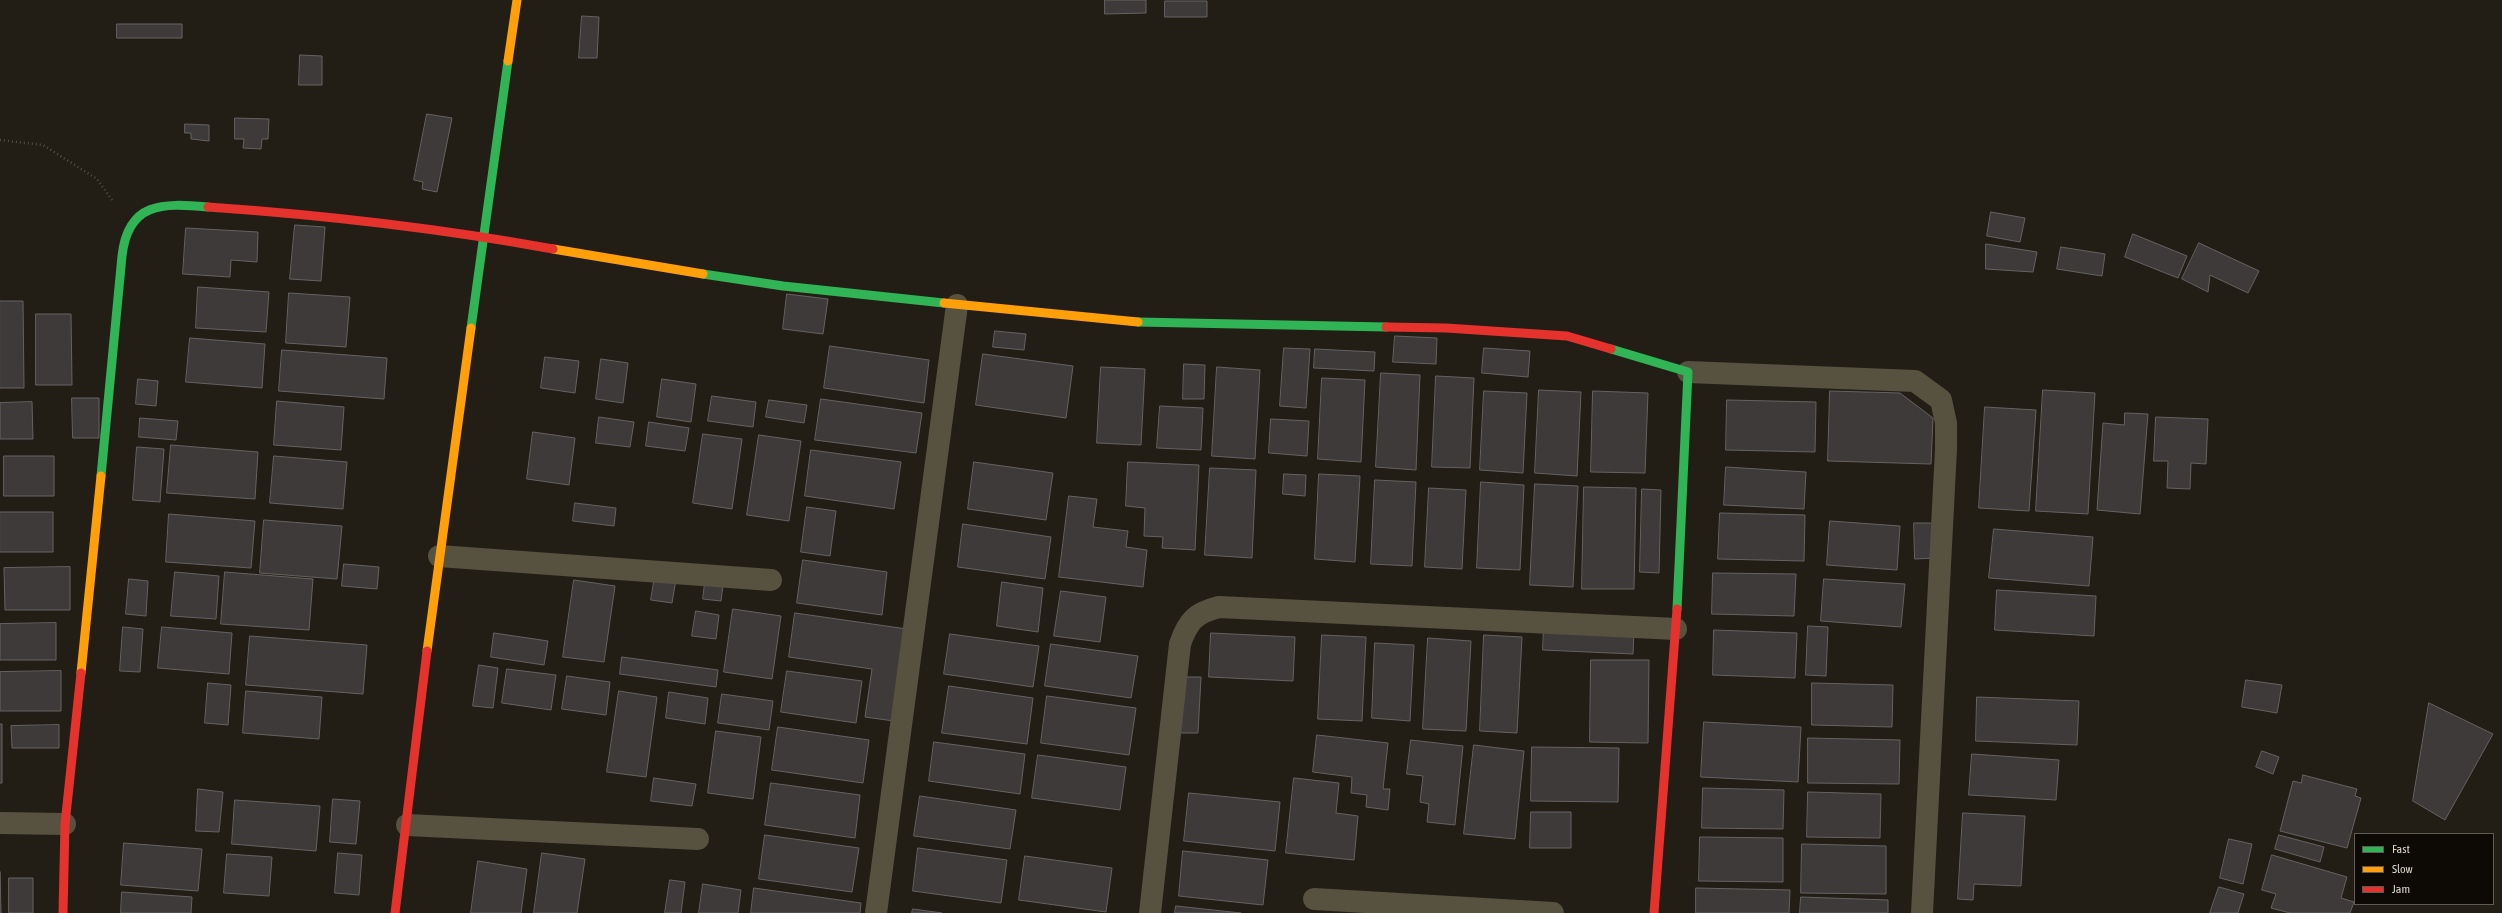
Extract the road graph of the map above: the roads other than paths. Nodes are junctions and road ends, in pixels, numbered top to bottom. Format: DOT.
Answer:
graph roads {
  1 [pos="517,0"];
  2 [pos="483,236"];
  3 [pos="957,306"];
  4 [pos="1688,372"];
  5 [pos="439,556"];
  6 [pos="771,580"];
  7 [pos="1676,629"];
  8 [pos="0,823"];
  9 [pos="65,824"];
  10 [pos="407,825"];
  11 [pos="698,839"];
  12 [pos="1314,899"];
  13 [pos="63,913"];
  14 [pos="394,913"];
  15 [pos="876,913"];
  16 [pos="1150,913"];
  17 [pos="1552,913"];
  18 [pos="1654,913"];
  19 [pos="1922,913"];
  1 -- 2 [label="street"];
  2 -- 3 [label="street"];
  2 -- 5 [label="street"];
  2 -- 9 [label="street"];
  3 -- 4 [label="street"];
  3 -- 15 [label="street"];
  4 -- 7 [label="street"];
  4 -- 19 [label="street"];
  5 -- 6 [label="street"];
  5 -- 10 [label="street"];
  7 -- 16 [label="street"];
  7 -- 18 [label="street"];
  8 -- 9 [label="street"];
  9 -- 13 [label="street"];
  10 -- 11 [label="street"];
  10 -- 14 [label="street"];
  12 -- 17 [label="street"];
}
